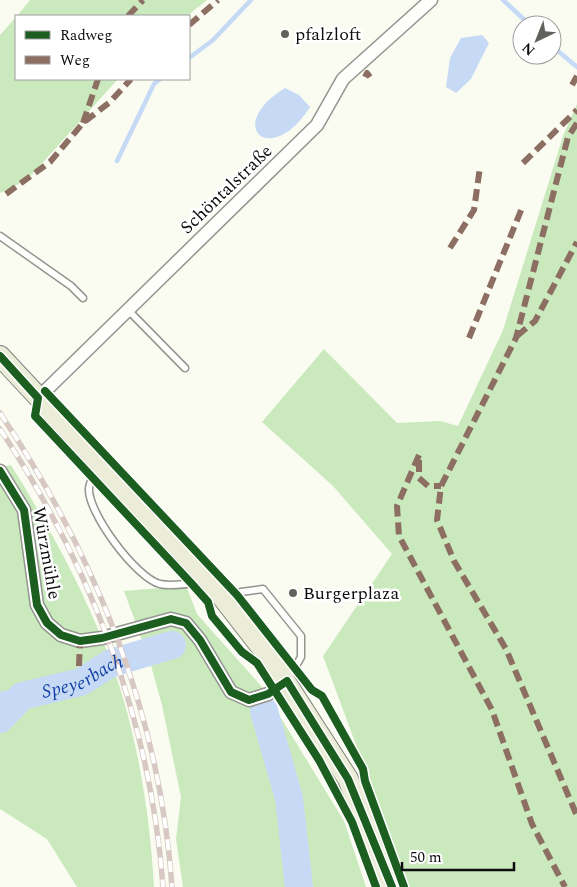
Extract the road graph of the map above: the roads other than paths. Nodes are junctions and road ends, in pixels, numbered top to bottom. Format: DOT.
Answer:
graph roads {
  1 [pos="431,0"];
  2 [pos="0,236"];
  3 [pos="82,298"];
  4 [pos="128,310"];
  5 [pos="0,356"];
  6 [pos="185,368"];
  7 [pos="38,398"];
  8 [pos="101,464"];
  9 [pos="0,471"];
  10 [pos="209,580"];
  11 [pos="228,602"];
  12 [pos="287,681"];
  13 [pos="392,887"];
  1 -- 4 [label="street, Schöntalstraße"];
  2 -- 3 [label="lane"];
  4 -- 6 [label="lane"];
  4 -- 7 [label="street, Schöntalstraße"];
  5 -- 7 [label="main road"];
  7 -- 8 [label="main road"];
  8 -- 10 [label="main road"];
  8 -- 10 [label="lane"];
  9 -- 12 [label="street, Würzmühle"];
  10 -- 11 [label="main road"];
  11 -- 12 [label="main road"];
  11 -- 12 [label="lane"];
  12 -- 13 [label="main road"];
}
